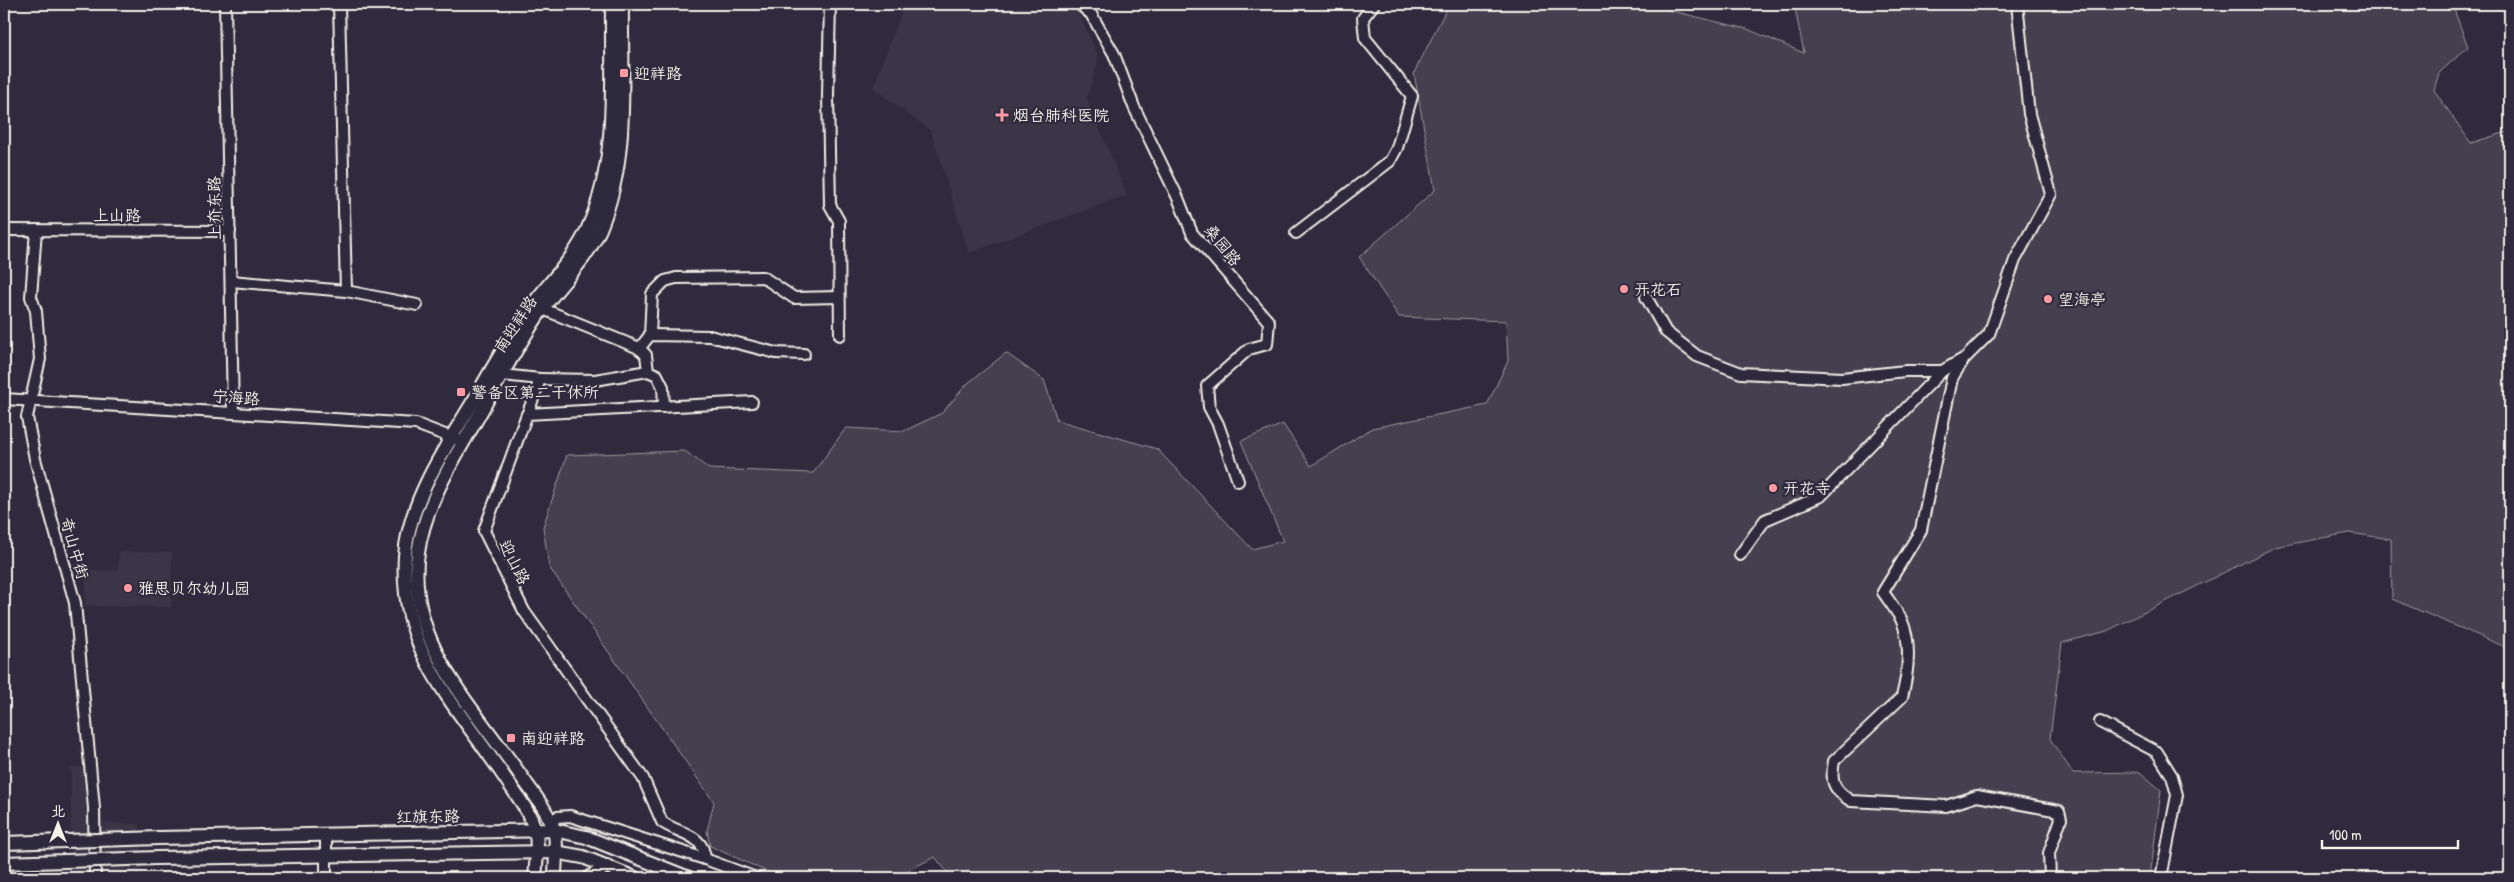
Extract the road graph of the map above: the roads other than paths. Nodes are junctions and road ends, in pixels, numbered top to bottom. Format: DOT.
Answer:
graph roads {
  1 [pos="225,4"];
  2 [pos="339,4"];
  3 [pos="612,4"];
  4 [pos="622,4"];
  5 [pos="830,4"];
  6 [pos="1080,4"];
  7 [pos="1374,4"];
  8 [pos="2017,4"];
  9 [pos="4,230"];
  10 [pos="36,230"];
  11 [pos="230,231"];
  12 [pos="1296,233"];
  13 [pos="231,281"];
  14 [pos="346,292"];
  15 [pos="839,297"];
  16 [pos="1646,297"];
  17 [pos="417,305"];
  18 [pos="538,307"];
  19 [pos="650,335"];
  20 [pos="840,335"];
  21 [pos="639,349"];
  22 [pos="804,354"];
  23 [pos="1964,359"];
  24 [pos="648,371"];
  25 [pos="1942,371"];
  26 [pos="502,375"];
  27 [pos="540,379"];
  28 [pos="4,399"];
  29 [pos="32,400"];
  30 [pos="752,402"];
  31 [pos="664,407"];
  32 [pos="529,410"];
  33 [pos="233,412"];
  34 [pos="458,440"];
  35 [pos="1238,481"];
  36 [pos="1740,555"];
  37 [pos="2100,722"];
  38 [pos="535,830"];
  39 [pos="554,830"];
  40 [pos="326,835"];
  41 [pos="4,843"];
  42 [pos="536,852"];
  43 [pos="555,852"];
  44 [pos="326,856"];
  45 [pos="705,858"];
  46 [pos="4,863"];
  47 [pos="607,866"];
  48 [pos="623,875"];
  49 [pos="95,878"];
  50 [pos="326,878"];
  51 [pos="535,878"];
  52 [pos="555,878"];
  53 [pos="589,878"];
  54 [pos="635,878"];
  55 [pos="689,878"];
  56 [pos="756,878"];
  57 [pos="2050,878"];
  58 [pos="2161,878"];
  1 -- 11 [label="street, 上夼东路"];
  2 -- 14 [label="street"];
  3 -- 18 [label="main road, 南迎祥路"];
  4 -- 18 [label="main road, 南迎祥路"];
  5 -- 15 [label="street"];
  6 -- 35 [label="street, 桑园路"];
  7 -- 12 [label="street"];
  8 -- 23 [label="street"];
  9 -- 10 [label="street, 上山路"];
  10 -- 11 [label="street, 上山路"];
  10 -- 29 [label="street, 奇山中街"];
  11 -- 13 [label="street, 上夼东路"];
  13 -- 14 [label="street"];
  13 -- 33 [label="street, 上夼东路"];
  14 -- 17 [label="street"];
  15 -- 19 [label="street"];
  15 -- 20 [label="street"];
  16 -- 25 [label="street"];
  18 -- 21 [label="street"];
  18 -- 26 [label="main road, 南迎祥路"];
  18 -- 34 [label="main road, 南迎祥路"];
  19 -- 21 [label="street"];
  19 -- 22 [label="street"];
  21 -- 24 [label="street"];
  23 -- 25 [label="street"];
  23 -- 57 [label="street"];
  24 -- 27 [label="street"];
  24 -- 31 [label="street"];
  25 -- 36 [label="street"];
  26 -- 27 [label="street"];
  26 -- 34 [label="main road, 南迎祥路"];
  27 -- 32 [label="street"];
  28 -- 29 [label="street, 宁海路"];
  29 -- 33 [label="street, 宁海路"];
  29 -- 49 [label="street, 奇山中街"];
  30 -- 31 [label="street, 迎山路"];
  31 -- 45 [label="street, 迎山路"];
  33 -- 34 [label="street, 宁海路"];
  34 -- 38 [label="main road, 南迎祥路"];
  34 -- 39 [label="main road, 南迎祥路"];
  37 -- 58 [label="street"];
  38 -- 39 [label="main road, 红旗东路"];
  38 -- 40 [label="main road, 红旗东路"];
  38 -- 42 [label="main road"];
  39 -- 43 [label="main road"];
  39 -- 45 [label="street"];
  39 -- 55 [label="main road, 红旗东路"];
  40 -- 41 [label="main road, 红旗东路, bridge"];
  40 -- 44 [label="street"];
  42 -- 43 [label="main road"];
  42 -- 44 [label="main road"];
  42 -- 51 [label="main road"];
  43 -- 47 [label="main road"];
  43 -- 52 [label="main road"];
  44 -- 46 [label="main road, bridge"];
  44 -- 50 [label="street"];
  45 -- 56 [label="street"];
  47 -- 48 [label="main road"];
  47 -- 53 [label="main road"];
  48 -- 54 [label="main road"];
}
